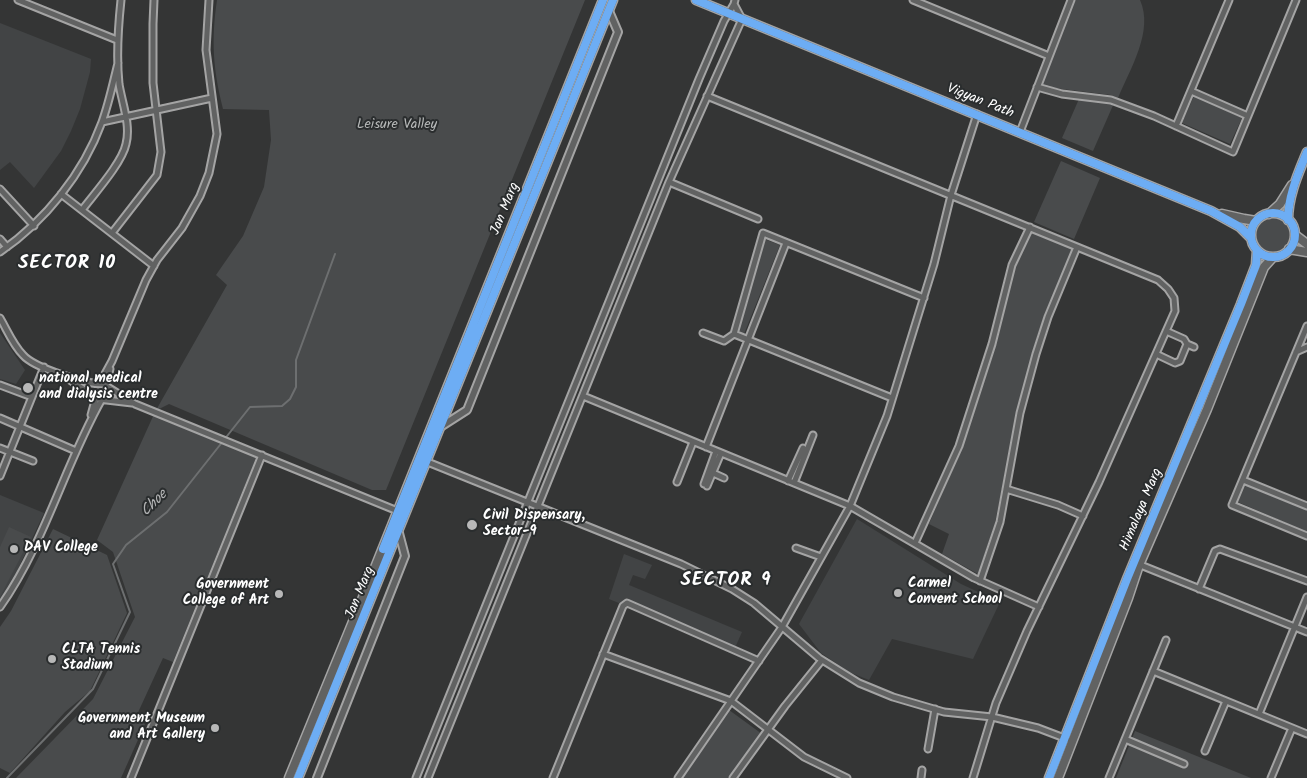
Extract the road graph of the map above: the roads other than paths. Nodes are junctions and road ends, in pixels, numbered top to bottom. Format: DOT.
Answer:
graph roads {
  1 [pos="18,0"];
  2 [pos="121,0"];
  3 [pos="154,0"];
  4 [pos="209,0"];
  5 [pos="603,0"];
  6 [pos="613,0"];
  7 [pos="696,0"];
  8 [pos="912,0"];
  9 [pos="1071,0"];
  10 [pos="1228,0"];
  11 [pos="1296,0"];
  12 [pos="735,2"];
  13 [pos="609,11"];
  14 [pos="728,13"];
  15 [pos="742,19"];
  16 [pos="118,40"];
  17 [pos="1049,56"];
  18 [pos="118,63"];
  19 [pos="1037,87"];
  20 [pos="1191,91"];
  21 [pos="707,96"];
  22 [pos="212,98"];
  23 [pos="157,110"];
  24 [pos="977,114"];
  25 [pos="1248,116"];
  26 [pos="125,117"];
  27 [pos="102,122"];
  28 [pos="1176,126"];
  29 [pos="1020,132"];
  30 [pos="1307,152"];
  31 [pos="1297,177"];
  32 [pos="669,182"];
  33 [pos="0,189"];
  34 [pos="61,194"];
  35 [pos="950,195"];
  36 [pos="82,210"];
  37 [pos="1211,211"];
  38 [pos="1269,214"];
  39 [pos="758,219"];
  40 [pos="1288,220"];
  41 [pos="1256,221"];
  42 [pos="34,226"];
  43 [pos="1030,227"];
  44 [pos="112,233"];
  45 [pos="1295,235"];
  46 [pos="1250,237"];
  47 [pos="0,239"];
  48 [pos="786,243"];
  49 [pos="1307,244"];
  50 [pos="1077,247"];
  51 [pos="7,248"];
  52 [pos="1289,249"];
  53 [pos="1257,251"];
  54 [pos="0,252"];
  55 [pos="1307,252"];
  56 [pos="1273,257"];
  57 [pos="154,266"];
  58 [pos="924,298"];
  59 [pos="0,318"];
  60 [pos="1307,326"];
  61 [pos="1166,331"];
  62 [pos="703,333"];
  63 [pos="734,334"];
  64 [pos="748,340"];
  65 [pos="1187,344"];
  66 [pos="1194,347"];
  67 [pos="1307,347"];
  68 [pos="1296,352"];
  69 [pos="1156,354"];
  70 [pos="112,361"];
  71 [pos="44,367"];
  72 [pos="62,375"];
  73 [pos="98,384"];
  74 [pos="0,385"];
  75 [pos="107,386"];
  76 [pos="94,396"];
  77 [pos="583,396"];
  78 [pos="32,397"];
  79 [pos="892,398"];
  80 [pos="103,399"];
  81 [pos="135,404"];
  82 [pos="0,418"];
  83 [pos="88,422"];
  84 [pos="20,426"];
  85 [pos="442,426"];
  86 [pos="813,435"];
  87 [pos="693,442"];
  88 [pos="706,447"];
  89 [pos="0,448"];
  90 [pos="803,448"];
  91 [pos="76,451"];
  92 [pos="10,452"];
  93 [pos="719,452"];
  94 [pos="262,455"];
  95 [pos="419,458"];
  96 [pos="33,461"];
  97 [pos="428,462"];
  98 [pos="713,473"];
  99 [pos="0,476"];
  100 [pos="724,478"];
  101 [pos="1243,480"];
  102 [pos="788,481"];
  103 [pos="677,482"];
  104 [pos="794,484"];
  105 [pos="1006,489"];
  106 [pos="528,503"];
  107 [pos="850,506"];
  108 [pos="1307,506"];
  109 [pos="538,507"];
  110 [pos="398,512"];
  111 [pos="406,515"];
  112 [pos="1083,516"];
  113 [pos="399,533"];
  114 [pos="1307,536"];
  115 [pos="915,543"];
  116 [pos="796,548"];
  117 [pos="821,557"];
  118 [pos="1137,564"];
  119 [pos="980,581"];
  120 [pos="1307,581"];
  121 [pos="1199,589"];
  122 [pos="1307,597"];
  123 [pos="1039,607"];
  124 [pos="0,608"];
  125 [pos="782,627"];
  126 [pos="1295,628"];
  127 [pos="1307,632"];
  128 [pos="1166,640"];
  129 [pos="603,654"];
  130 [pos="822,660"];
  131 [pos="759,661"];
  132 [pos="1153,671"];
  133 [pos="731,701"];
  134 [pos="1226,701"];
  135 [pos="935,710"];
  136 [pos="1259,714"];
  137 [pos="992,717"];
  138 [pos="1292,728"];
  139 [pos="767,731"];
  140 [pos="1307,733"];
  141 [pos="1125,739"];
  142 [pos="1069,740"];
  143 [pos="928,749"];
  144 [pos="1205,751"];
  145 [pos="1184,764"];
  146 [pos="922,770"];
  147 [pos="840,776"];
  148 [pos="131,778"];
  149 [pos="289,778"];
  150 [pos="298,778"];
  151 [pos="316,778"];
  152 [pos="416,778"];
  153 [pos="428,778"];
  154 [pos="553,778"];
  155 [pos="678,778"];
  156 [pos="734,778"];
  157 [pos="847,778"];
  158 [pos="921,778"];
  159 [pos="973,778"];
  160 [pos="1049,778"];
  161 [pos="1058,778"];
  162 [pos="1109,778"];
  163 [pos="1271,778"];
  1 -- 16 [label="street"];
  2 -- 16 [label="street"];
  3 -- 23 [label="street"];
  4 -- 22 [label="street"];
  5 -- 95 [label="main road, Jan Marg"];
  6 -- 13 [label="main road, Jan Marg"];
  7 -- 14 [label="main road, Vigyan Path"];
  8 -- 17 [label="street"];
  9 -- 17 [label="street"];
  10 -- 20 [label="street"];
  11 -- 25 [label="street"];
  12 -- 14 [label="street"];
  12 -- 15 [label="street"];
  13 -- 85 [label="main road, Jan Marg"];
  13 -- 85 [label="street"];
  14 -- 15 [label="main road, Vigyan Path"];
  14 -- 106 [label="street"];
  15 -- 21 [label="street"];
  15 -- 24 [label="main road, Vigyan Path"];
  16 -- 18 [label="street"];
  17 -- 19 [label="street"];
  18 -- 26 [label="street"];
  18 -- 27 [label="street"];
  19 -- 28 [label="street"];
  19 -- 29 [label="street"];
  20 -- 25 [label="street"];
  20 -- 28 [label="street"];
  21 -- 32 [label="street"];
  21 -- 35 [label="street"];
  22 -- 23 [label="street"];
  22 -- 57 [label="street"];
  23 -- 26 [label="street"];
  23 -- 44 [label="street"];
  24 -- 29 [label="main road, Vigyan Path"];
  24 -- 35 [label="street"];
  25 -- 28 [label="street"];
  26 -- 27 [label="street"];
  26 -- 36 [label="street"];
  27 -- 34 [label="street"];
  29 -- 37 [label="main road, Vigyan Path"];
  30 -- 31 [label="main road"];
  31 -- 38 [label="main road"];
  31 -- 40 [label="main road"];
  32 -- 39 [label="street"];
  32 -- 77 [label="street"];
  33 -- 42 [label="street"];
  34 -- 36 [label="street"];
  34 -- 42 [label="street"];
  35 -- 43 [label="street"];
  35 -- 58 [label="street"];
  36 -- 44 [label="street"];
  37 -- 41 [label="main road, Vigyan Path"];
  37 -- 46 [label="main road, Vigyan Path"];
  38 -- 40 [label="main road"];
  38 -- 41 [label="main road"];
  40 -- 45 [label="main road"];
  41 -- 46 [label="main road"];
  42 -- 51 [label="street"];
  43 -- 50 [label="street"];
  43 -- 115 [label="street"];
  44 -- 57 [label="street"];
  45 -- 49 [label="main road"];
  45 -- 52 [label="main road"];
  46 -- 53 [label="main road"];
  47 -- 51 [label="street"];
  48 -- 58 [label="street"];
  48 -- 63 [label="street"];
  48 -- 64 [label="street"];
  50 -- 61 [label="street"];
  50 -- 105 [label="street"];
  51 -- 54 [label="street"];
  52 -- 55 [label="main road"];
  52 -- 56 [label="main road"];
  53 -- 56 [label="main road"];
  53 -- 118 [label="main road, Himalaya Marg"];
  56 -- 118 [label="main road, Himalaya Marg"];
  57 -- 70 [label="street"];
  58 -- 79 [label="street"];
  59 -- 71 [label="street"];
  60 -- 68 [label="street"];
  61 -- 65 [label="street"];
  61 -- 69 [label="street"];
  62 -- 63 [label="street"];
  63 -- 64 [label="street"];
  64 -- 79 [label="street"];
  64 -- 88 [label="street"];
  65 -- 66 [label="street"];
  65 -- 69 [label="street"];
  67 -- 68 [label="street"];
  68 -- 101 [label="street"];
  69 -- 112 [label="street"];
  70 -- 73 [label="street"];
  70 -- 75 [label="street"];
  71 -- 72 [label="street"];
  71 -- 78 [label="street"];
  72 -- 73 [label="street"];
  72 -- 76 [label="street"];
  73 -- 75 [label="street"];
  73 -- 76 [label="street"];
  74 -- 78 [label="street"];
  75 -- 80 [label="street"];
  75 -- 81 [label="street"];
  76 -- 80 [label="street"];
  76 -- 83 [label="street"];
  77 -- 87 [label="street"];
  77 -- 109 [label="street"];
  78 -- 84 [label="street"];
  79 -- 107 [label="street"];
  80 -- 81 [label="street"];
  80 -- 83 [label="street"];
  81 -- 94 [label="street"];
  82 -- 84 [label="street"];
  83 -- 91 [label="street"];
  84 -- 91 [label="street"];
  84 -- 92 [label="street"];
  85 -- 97 [label="main road, Jan Marg"];
  86 -- 104 [label="street"];
  87 -- 88 [label="street"];
  87 -- 103 [label="street"];
  88 -- 93 [label="street"];
  89 -- 92 [label="street"];
  90 -- 102 [label="street"];
  91 -- 124 [label="street"];
  92 -- 96 [label="street"];
  92 -- 99 [label="street"];
  93 -- 98 [label="street"];
  93 -- 98 [label="street"];
  93 -- 102 [label="street"];
  94 -- 110 [label="street"];
  94 -- 148 [label="street"];
  95 -- 97 [label="street"];
  95 -- 110 [label="main road, Jan Marg"];
  97 -- 106 [label="street"];
  97 -- 111 [label="main road, Jan Marg"];
  98 -- 100 [label="street"];
  101 -- 108 [label="street"];
  101 -- 114 [label="street"];
  102 -- 104 [label="street"];
  104 -- 107 [label="street"];
  105 -- 112 [label="street"];
  105 -- 119 [label="street"];
  106 -- 109 [label="street"];
  106 -- 152 [label="street"];
  107 -- 115 [label="street"];
  107 -- 117 [label="street"];
  109 -- 125 [label="street"];
  109 -- 153 [label="street"];
  110 -- 111 [label="street"];
  110 -- 149 [label="main road, Jan Marg"];
  111 -- 113 [label="main road, Jan Marg"];
  112 -- 123 [label="street"];
  113 -- 150 [label="main road, Jan Marg"];
  113 -- 151 [label="street"];
  115 -- 119 [label="street"];
  116 -- 117 [label="street"];
  117 -- 125 [label="street"];
  118 -- 121 [label="street"];
  118 -- 142 [label="main road, Himalaya Marg"];
  119 -- 123 [label="street"];
  120 -- 121 [label="street"];
  121 -- 126 [label="street"];
  122 -- 126 [label="street"];
  123 -- 137 [label="street"];
  125 -- 130 [label="street"];
  125 -- 131 [label="street"];
  126 -- 127 [label="street"];
  126 -- 136 [label="street"];
  128 -- 132 [label="street"];
  129 -- 131 [label="street"];
  129 -- 133 [label="street"];
  129 -- 154 [label="street"];
  130 -- 135 [label="street"];
  130 -- 139 [label="street"];
  131 -- 133 [label="street"];
  132 -- 134 [label="street"];
  132 -- 141 [label="street"];
  133 -- 139 [label="street"];
  133 -- 155 [label="street"];
  134 -- 136 [label="street"];
  134 -- 144 [label="street"];
  135 -- 137 [label="street"];
  135 -- 143 [label="street"];
  136 -- 138 [label="street"];
  137 -- 142 [label="street"];
  137 -- 159 [label="street"];
  138 -- 140 [label="street"];
  138 -- 163 [label="street"];
  139 -- 147 [label="street"];
  139 -- 156 [label="street"];
  141 -- 145 [label="street"];
  141 -- 162 [label="street"];
  142 -- 160 [label="main road, Himalaya Marg"];
  142 -- 161 [label="main road"];
  146 -- 158 [label="street"];
  147 -- 157 [label="street"];
}
